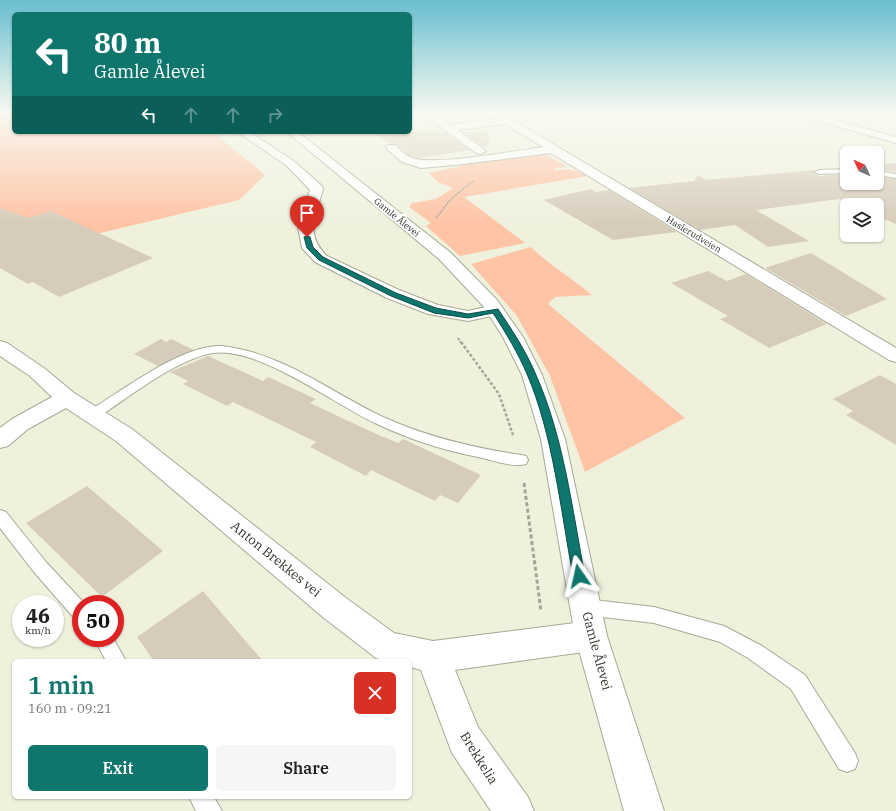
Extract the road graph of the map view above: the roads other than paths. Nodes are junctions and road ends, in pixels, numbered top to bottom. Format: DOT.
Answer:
graph roads {
  1 [pos="270,150"];
  2 [pos="314,150"];
  3 [pos="547,150"];
  4 [pos="555,150"];
  5 [pos="391,151"];
  6 [pos="840,171"];
  7 [pos="819,172"];
  8 [pos="884,174"];
  9 [pos="896,176"];
  10 [pos="495,310"];
  11 [pos="0,347"];
  12 [pos="896,356"];
  13 [pos="66,398"];
  14 [pos="92,415"];
  15 [pos="0,440"];
  16 [pos="521,460"];
  17 [pos="0,516"];
  18 [pos="72,603"];
  19 [pos="585,607"];
  20 [pos="591,636"];
  21 [pos="108,647"];
  22 [pos="433,657"];
  23 [pos="115,659"];
  24 [pos="847,761"];
  25 [pos="201,799"];
  26 [pos="210,811"];
  27 [pos="514,811"];
  28 [pos="644,811"];
  1 -- 10 [label="street"];
  2 -- 10 [label="street, Gamle Ålevei"];
  3 -- 5 [label="street"];
  4 -- 12 [label="street, Haslerudveien"];
  6 -- 7 [label="lane"];
  8 -- 9 [label="lane"];
  10 -- 19 [label="street, Gamle Ålevei"];
  11 -- 13 [label="street, Anton Brekkes vei"];
  13 -- 14 [label="street, Anton Brekkes vei"];
  13 -- 15 [label="street"];
  14 -- 16 [label="lane"];
  14 -- 22 [label="street, Anton Brekkes vei"];
  17 -- 18 [label="lane"];
  19 -- 20 [label="street, Gamle Ålevei"];
  19 -- 24 [label="lane"];
  20 -- 22 [label="street, Anton Brekkes vei"];
  20 -- 28 [label="street, Gamle Ålevei"];
  21 -- 23 [label="lane"];
  22 -- 27 [label="street, Brekkelia"];
  25 -- 26 [label="lane"];
}
